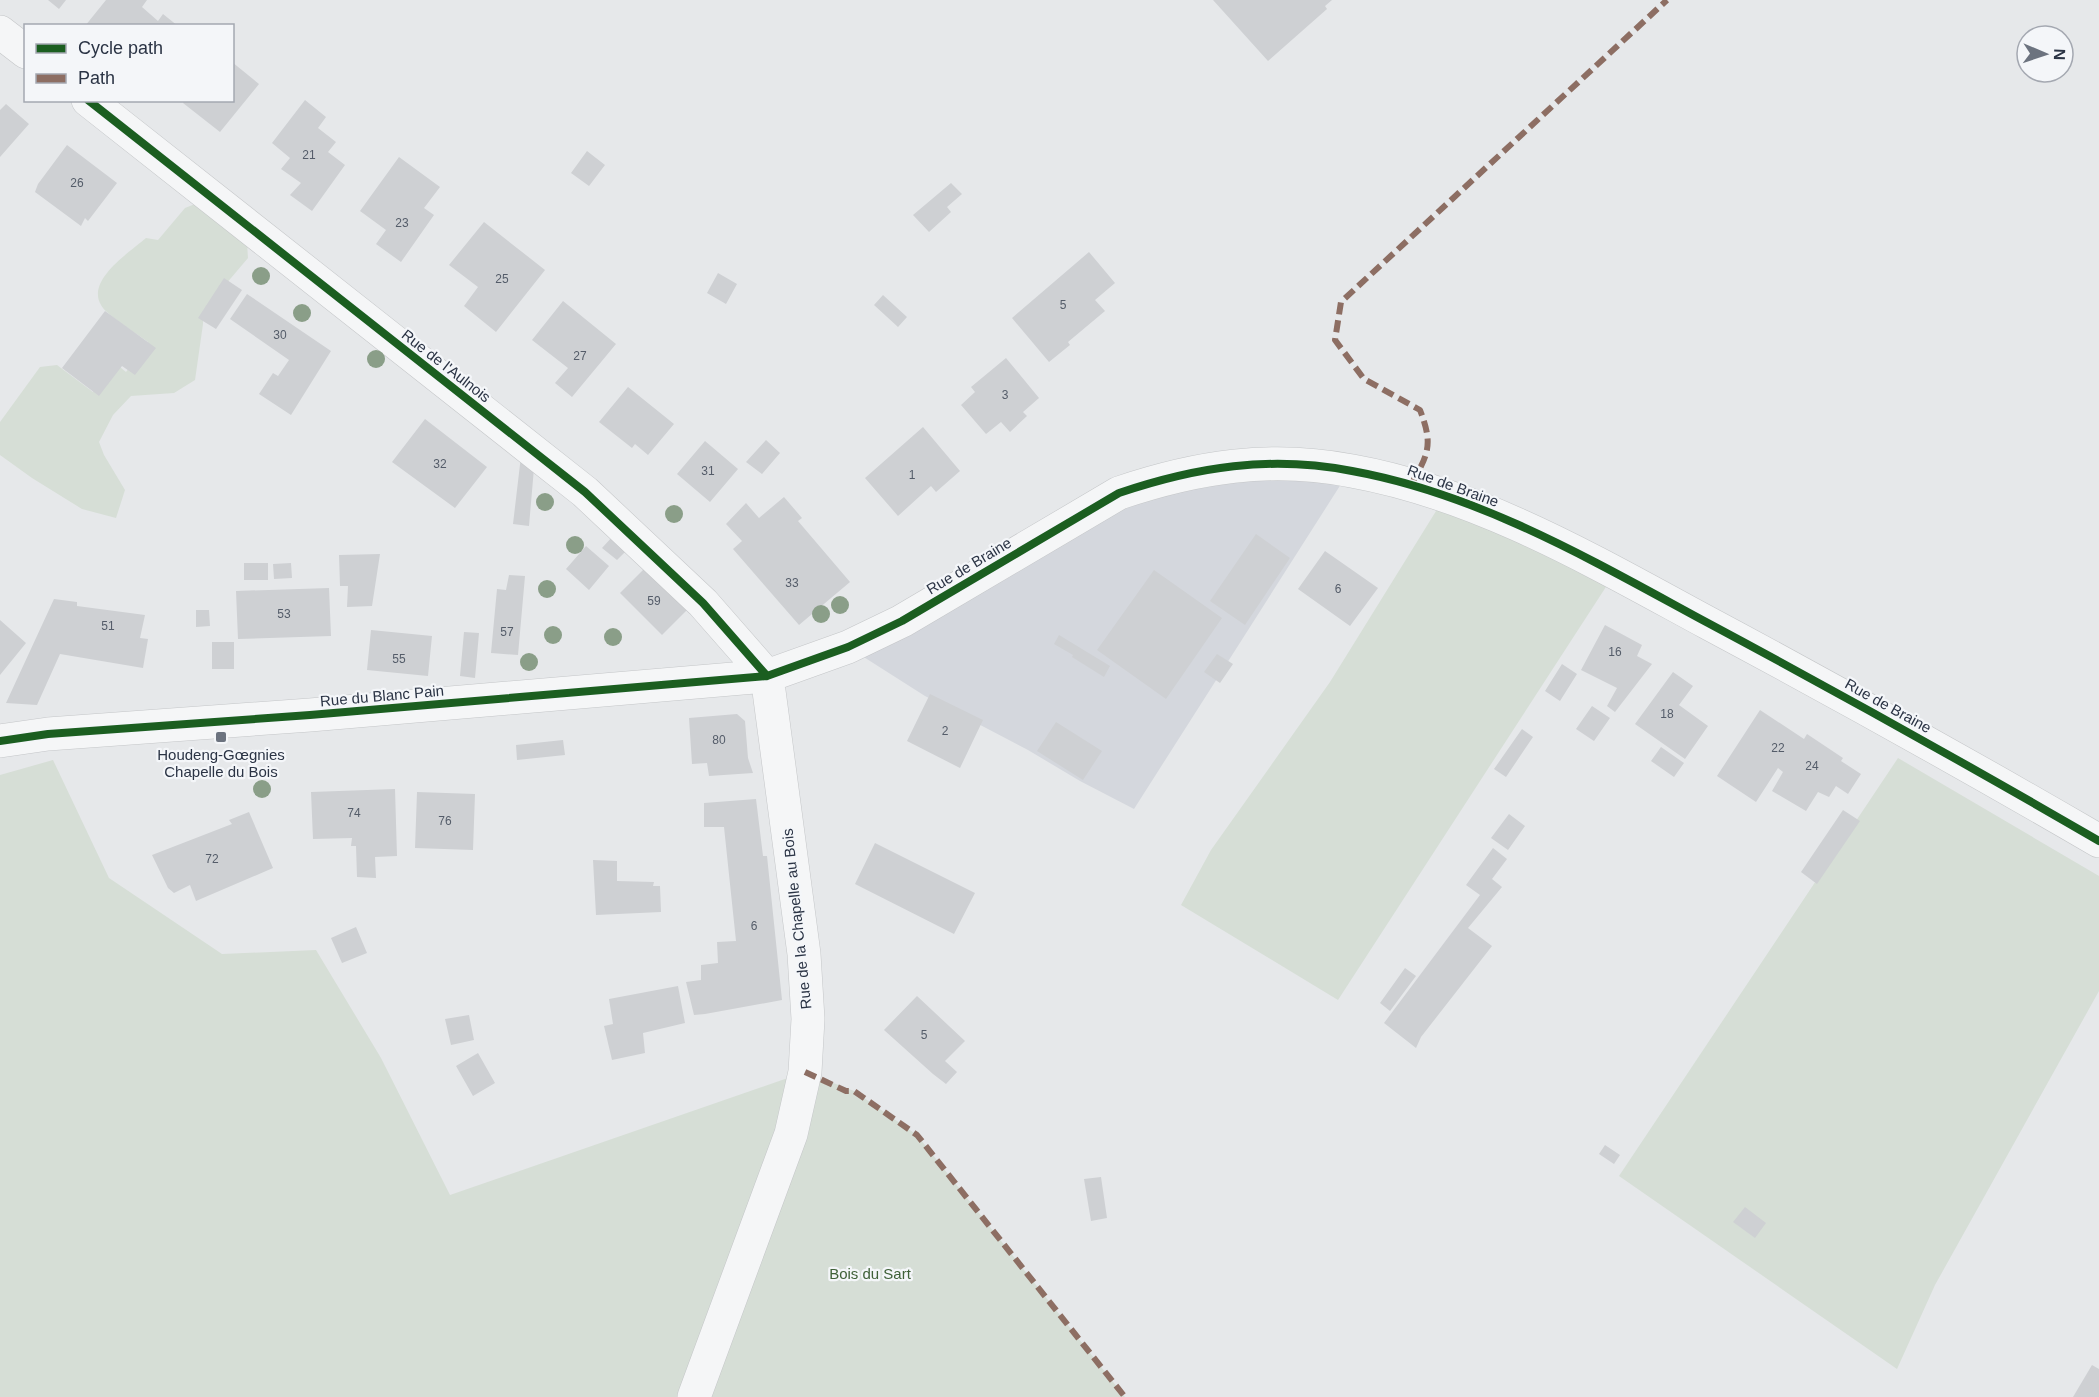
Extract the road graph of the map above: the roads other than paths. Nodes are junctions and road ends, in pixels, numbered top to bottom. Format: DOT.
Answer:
graph roads {
  1 [pos="0,32"];
  2 [pos="24,50"];
  3 [pos="91,102"];
  4 [pos="767,676"];
  5 [pos="0,741"];
  6 [pos="2099,841"];
  7 [pos="694,1397"];
  1 -- 2 [label="street"];
  3 -- 4 [label="street, Rue de l'Aulnois"];
  4 -- 5 [label="street, Rue du Blanc Pain"];
  4 -- 6 [label="street, Rue de Braine"];
  4 -- 7 [label="street, Rue de la Chapelle au Bois"];
}
